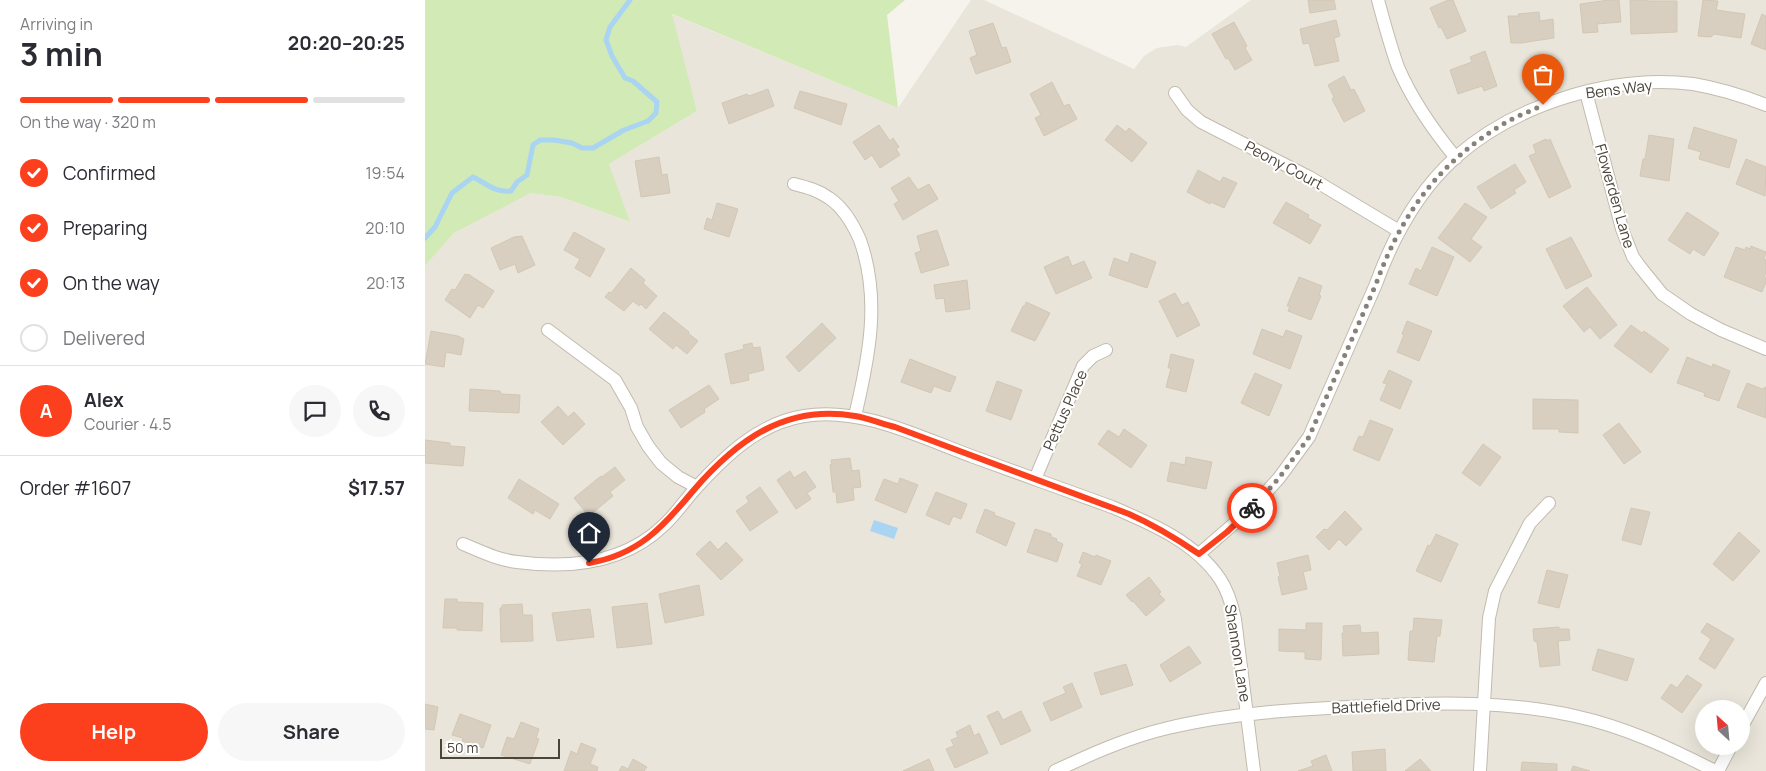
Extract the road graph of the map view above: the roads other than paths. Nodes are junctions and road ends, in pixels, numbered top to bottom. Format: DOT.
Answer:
graph roads {
  1 [pos="1378,0"];
  2 [pos="1586,92"];
  3 [pos="1175,93"];
  4 [pos="1766,105"];
  5 [pos="1456,158"];
  6 [pos="794,184"];
  7 [pos="1399,230"];
  8 [pos="548,330"];
  9 [pos="1766,349"];
  10 [pos="1106,350"];
  11 [pos="855,416"];
  12 [pos="1035,479"];
  13 [pos="697,487"];
  14 [pos="1549,503"];
  15 [pos="463,544"];
  16 [pos="1199,554"];
  17 [pos="1766,683"];
  18 [pos="1484,705"];
  19 [pos="1750,712"];
  20 [pos="1248,715"];
  21 [pos="1726,755"];
  22 [pos="1055,771"];
  23 [pos="1254,771"];
  24 [pos="1480,771"];
  25 [pos="1717,771"];
  1 -- 5 [label="street"];
  2 -- 4 [label="street, Bens Way"];
  2 -- 5 [label="street, Bens Way"];
  2 -- 9 [label="street, Flowerden Lane"];
  3 -- 7 [label="street, Peony Court"];
  5 -- 7 [label="street, Bens Way"];
  6 -- 11 [label="street"];
  7 -- 16 [label="street, Bens Way"];
  8 -- 13 [label="street"];
  10 -- 12 [label="street, Pettus Place"];
  11 -- 12 [label="street, Shannon Lane"];
  11 -- 13 [label="street, Shannon Lane"];
  12 -- 16 [label="street, Shannon Lane"];
  13 -- 15 [label="street, Shannon Lane"];
  14 -- 18 [label="street"];
  16 -- 20 [label="street, Shannon Lane"];
  17 -- 19 [label="street"];
  18 -- 20 [label="street, Battlefield Drive"];
  18 -- 24 [label="street"];
  18 -- 25 [label="street, Battlefield Drive"];
  20 -- 22 [label="street, Battlefield Drive"];
  20 -- 23 [label="street, Shannon Lane"];
  21 -- 25 [label="street"];
}
